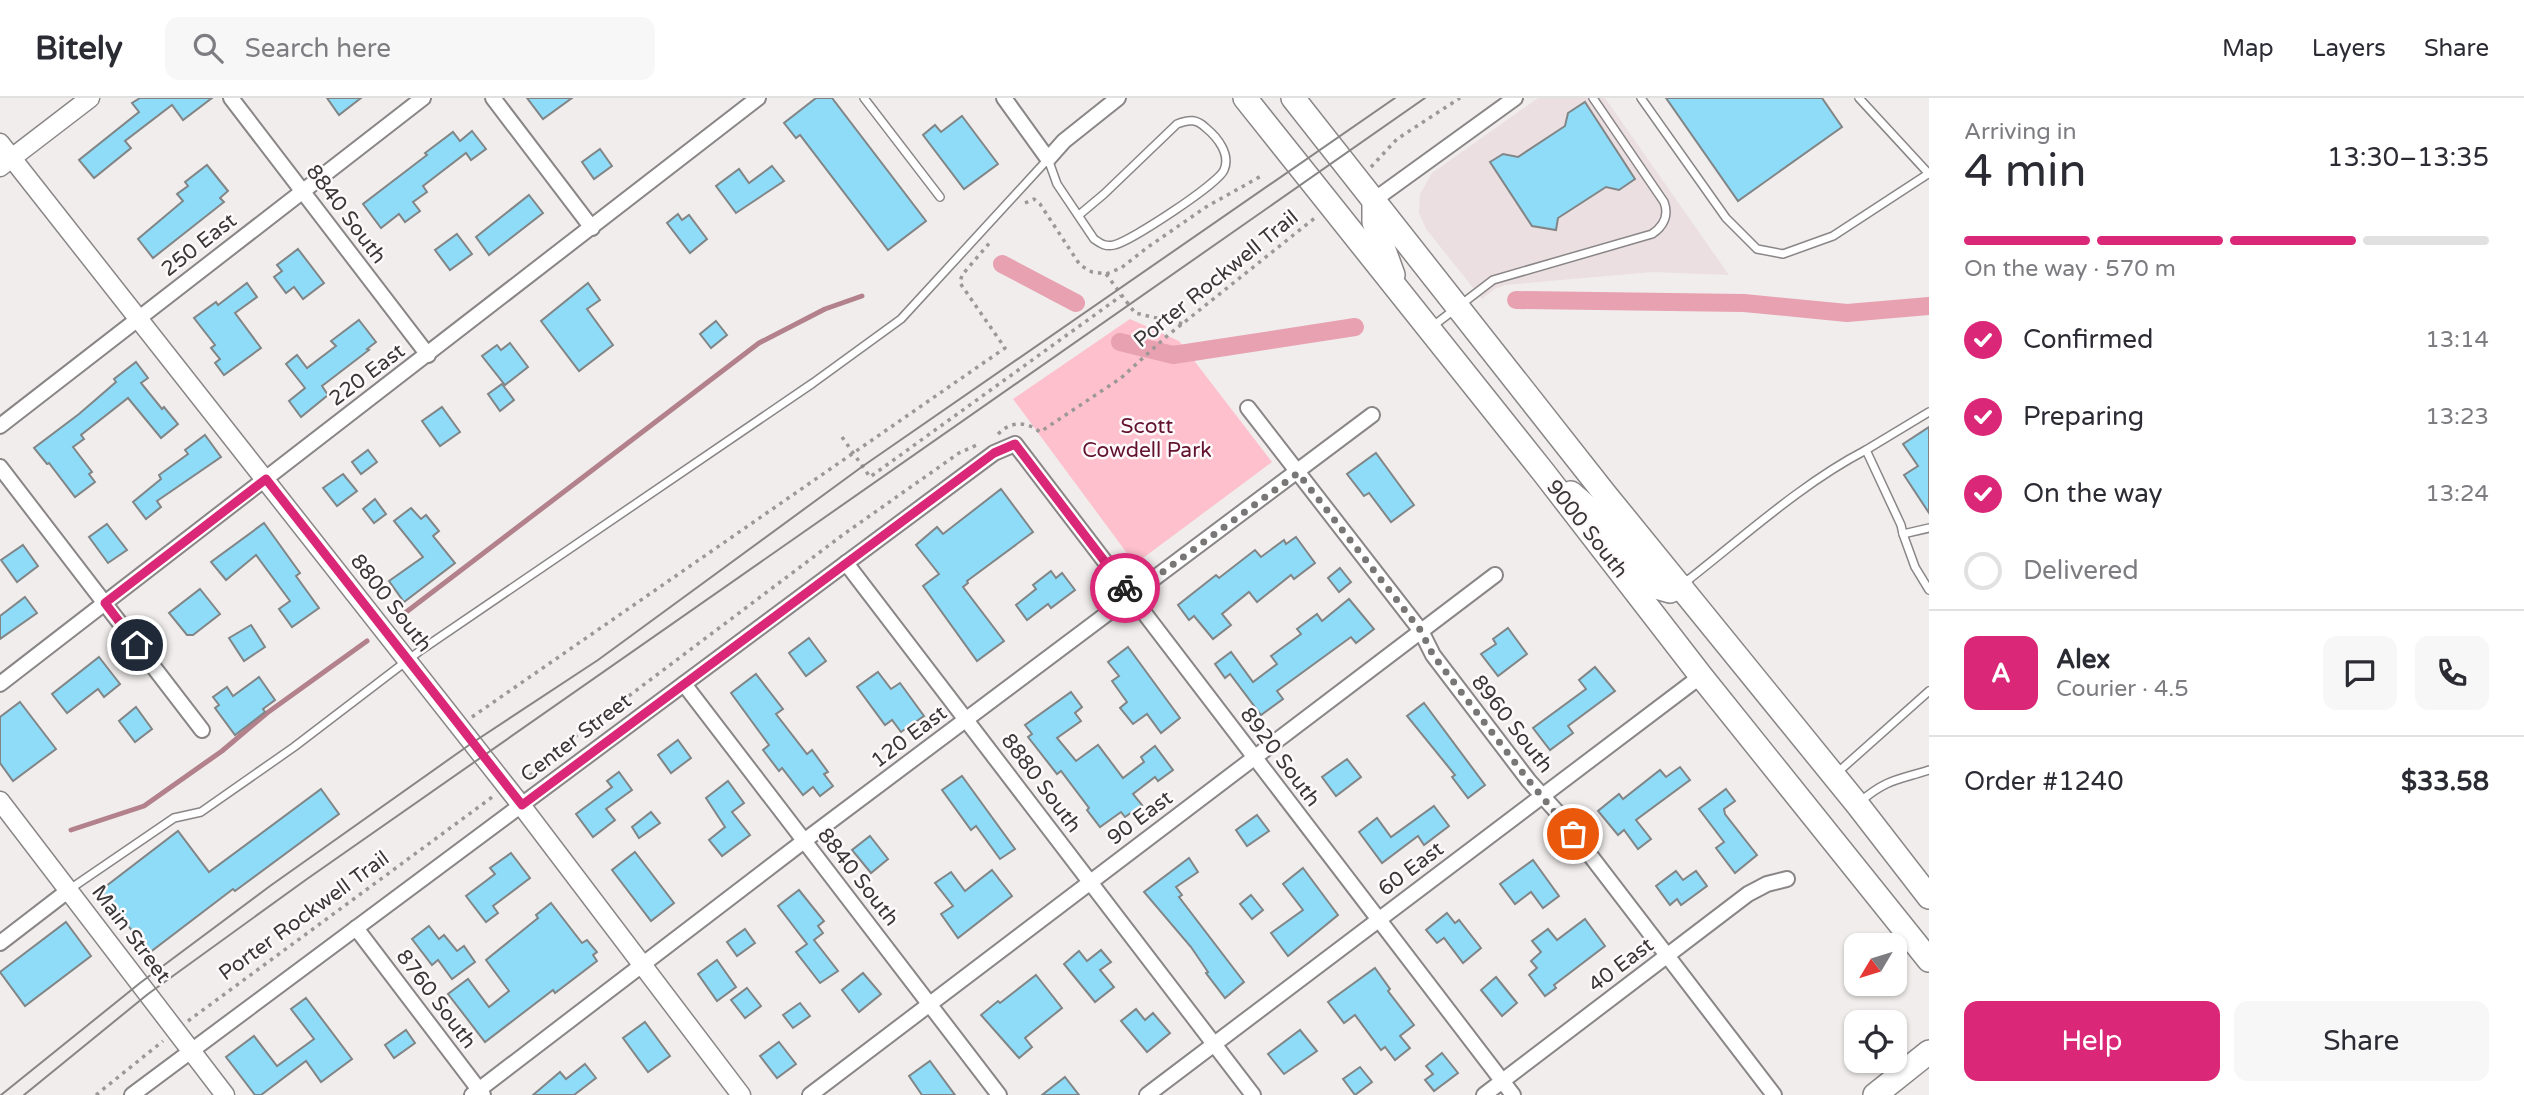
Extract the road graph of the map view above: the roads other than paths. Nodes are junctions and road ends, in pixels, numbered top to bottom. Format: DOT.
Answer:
graph roads {
  1 [pos="90,98"];
  2 [pos="231,98"];
  3 [pos="424,98"];
  4 [pos="493,98"];
  5 [pos="864,98"];
  6 [pos="1004,98"];
  7 [pos="1118,98"];
  8 [pos="1245,98"];
  9 [pos="1293,98"];
  10 [pos="1515,98"];
  11 [pos="1593,98"];
  12 [pos="1641,98"];
  13 [pos="1859,98"];
  14 [pos="756,99"];
  15 [pos="0,143"];
  16 [pos="1048,159"];
  17 [pos="6,163"];
  18 [pos="1929,174"];
  19 [pos="303,192"];
  20 [pos="940,197"];
  21 [pos="1374,200"];
  22 [pos="1079,215"];
  23 [pos="592,228"];
  24 [pos="1400,295"];
  25 [pos="1457,307"];
  26 [pos="139,318"];
  27 [pos="1428,330"];
  28 [pos="428,355"];
  29 [pos="1248,408"];
  30 [pos="1929,412"];
  31 [pos="1372,415"];
  32 [pos="0,426"];
  33 [pos="1015,444"];
  34 [pos="1866,450"];
  35 [pos="0,467"];
  36 [pos="1298,473"];
  37 [pos="1544,473"];
  38 [pos="266,479"];
  39 [pos="1929,528"];
  40 [pos="1903,534"];
  41 [pos="846,563"];
  42 [pos="1495,575"];
  43 [pos="1681,586"];
  44 [pos="1929,590"];
  45 [pos="1130,596"];
  46 [pos="105,603"];
  47 [pos="1421,631"];
  48 [pos="407,660"];
  49 [pos="1701,676"];
  50 [pos="0,684"];
  51 [pos="684,684"];
  52 [pos="1929,691"];
  53 [pos="966,720"];
  54 [pos="202,730"];
  55 [pos="1255,758"];
  56 [pos="1929,770"];
  57 [pos="1834,776"];
  58 [pos="1543,795"];
  59 [pos="0,801"];
  60 [pos="1857,804"];
  61 [pos="522,805"];
  62 [pos="804,841"];
  63 [pos="1787,879"];
  64 [pos="1091,882"];
  65 [pos="1925,885"];
  66 [pos="69,890"];
  67 [pos="1379,920"];
  68 [pos="356,928"];
  69 [pos="0,943"];
  70 [pos="1667,956"];
  71 [pos="1929,960"];
  72 [pos="643,965"];
  73 [pos="929,1004"];
  74 [pos="1214,1044"];
  75 [pos="191,1051"];
  76 [pos="1929,1052"];
  77 [pos="1502,1081"];
  78 [pos="478,1093"];
  79 [pos="132,1095"];
  80 [pos="225,1095"];
  81 [pos="741,1095"];
  82 [pos="810,1095"];
  83 [pos="999,1095"];
  84 [pos="1147,1095"];
  85 [pos="1254,1095"];
  86 [pos="1484,1095"];
  87 [pos="1513,1095"];
  88 [pos="1774,1095"];
  89 [pos="1875,1095"];
  1 -- 17 [label="street"];
  2 -- 19 [label="street, 8840 South"];
  3 -- 19 [label="street, 250 East"];
  4 -- 23 [label="street"];
  5 -- 20 [label="lane"];
  6 -- 16 [label="street"];
  7 -- 16 [label="street"];
  8 -- 24 [label="main road, 9000 South"];
  9 -- 21 [label="main road, 9000 South"];
  10 -- 21 [label="street"];
  11 -- 25 [label="lane"];
  12 -- 18 [label="lane"];
  13 -- 18 [label="lane"];
  14 -- 23 [label="street, 220 East"];
  15 -- 17 [label="street, 8800 South"];
  16 -- 22 [label="lane"];
  16 -- 48 [label="lane"];
  17 -- 26 [label="street, 8800 South"];
  19 -- 26 [label="street, 250 East"];
  19 -- 28 [label="street, 8840 South"];
  21 -- 24 [label="main road"];
  21 -- 25 [label="main road, 9000 South"];
  22 -- 22 [label="lane"];
  23 -- 28 [label="street, 220 East"];
  24 -- 27 [label="main road, 9000 South"];
  25 -- 27 [label="lane"];
  25 -- 43 [label="main road, 9000 South"];
  26 -- 32 [label="street, 250 East"];
  26 -- 38 [label="street, 8800 South"];
  27 -- 37 [label="main road, 9000 South"];
  28 -- 38 [label="street, 220 East"];
  29 -- 36 [label="street, 8960 South"];
  30 -- 34 [label="lane"];
  31 -- 36 [label="street, 120 East"];
  33 -- 41 [label="street, Center Street"];
  33 -- 45 [label="street, 8920 South"];
  34 -- 40 [label="lane"];
  34 -- 43 [label="lane"];
  35 -- 46 [label="street"];
  36 -- 45 [label="street, 120 East"];
  36 -- 47 [label="street, 8960 South"];
  37 -- 43 [label="main road"];
  37 -- 49 [label="main road, 9000 South"];
  38 -- 46 [label="street, 220 East"];
  38 -- 48 [label="street, 8800 South"];
  39 -- 40 [label="lane"];
  40 -- 44 [label="lane"];
  41 -- 51 [label="street, Center Street"];
  41 -- 53 [label="street, 8880 South"];
  42 -- 47 [label="street, 90 East"];
  43 -- 57 [label="main road, 9000 South"];
  45 -- 53 [label="street, 120 East"];
  45 -- 55 [label="street, 8920 South"];
  46 -- 50 [label="street, 220 East"];
  46 -- 54 [label="street"];
  47 -- 55 [label="street, 90 East"];
  47 -- 58 [label="street, 8960 South"];
  48 -- 61 [label="street, 8800 South"];
  48 -- 66 [label="lane"];
  49 -- 58 [label="street, 60 East"];
  49 -- 71 [label="main road, 9000 South"];
  51 -- 61 [label="street, Center Street"];
  51 -- 62 [label="street, 8840 South"];
  52 -- 57 [label="lane"];
  53 -- 62 [label="street, 120 East"];
  53 -- 64 [label="street, 8880 South"];
  55 -- 64 [label="street, 90 East"];
  55 -- 67 [label="street, 8920 South"];
  56 -- 60 [label="lane"];
  57 -- 60 [label="main road, 9000 South"];
  58 -- 67 [label="street, 60 East"];
  58 -- 70 [label="street, 8960 South"];
  59 -- 66 [label="street, Main Street"];
  60 -- 65 [label="main road, 9000 South"];
  61 -- 68 [label="street, Center Street"];
  61 -- 72 [label="street, 8800 South"];
  62 -- 72 [label="street, 120 East"];
  62 -- 73 [label="street, 8840 South"];
  63 -- 70 [label="street, 40 East"];
  64 -- 73 [label="street, 90 East"];
  64 -- 74 [label="street, 8880 South"];
  66 -- 69 [label="street"];
  66 -- 75 [label="street, Main Street"];
  67 -- 74 [label="street, 60 East"];
  67 -- 77 [label="street, 8920 South"];
  68 -- 75 [label="street, Center Street"];
  68 -- 78 [label="street, 8760 South"];
  70 -- 77 [label="street, 40 East"];
  70 -- 88 [label="street, 8960 South"];
  72 -- 78 [label="street, 120 East"];
  72 -- 81 [label="street, 8800 South"];
  73 -- 82 [label="street, 90 East"];
  73 -- 83 [label="street, 8840 South"];
  74 -- 84 [label="street, 60 East"];
  74 -- 85 [label="street, 8880 South"];
  75 -- 79 [label="street, Center Street"];
  75 -- 80 [label="street, Main Street"];
  76 -- 89 [label="main road"];
  77 -- 86 [label="street, 40 East"];
  77 -- 87 [label="street, 8920 South"];
}
